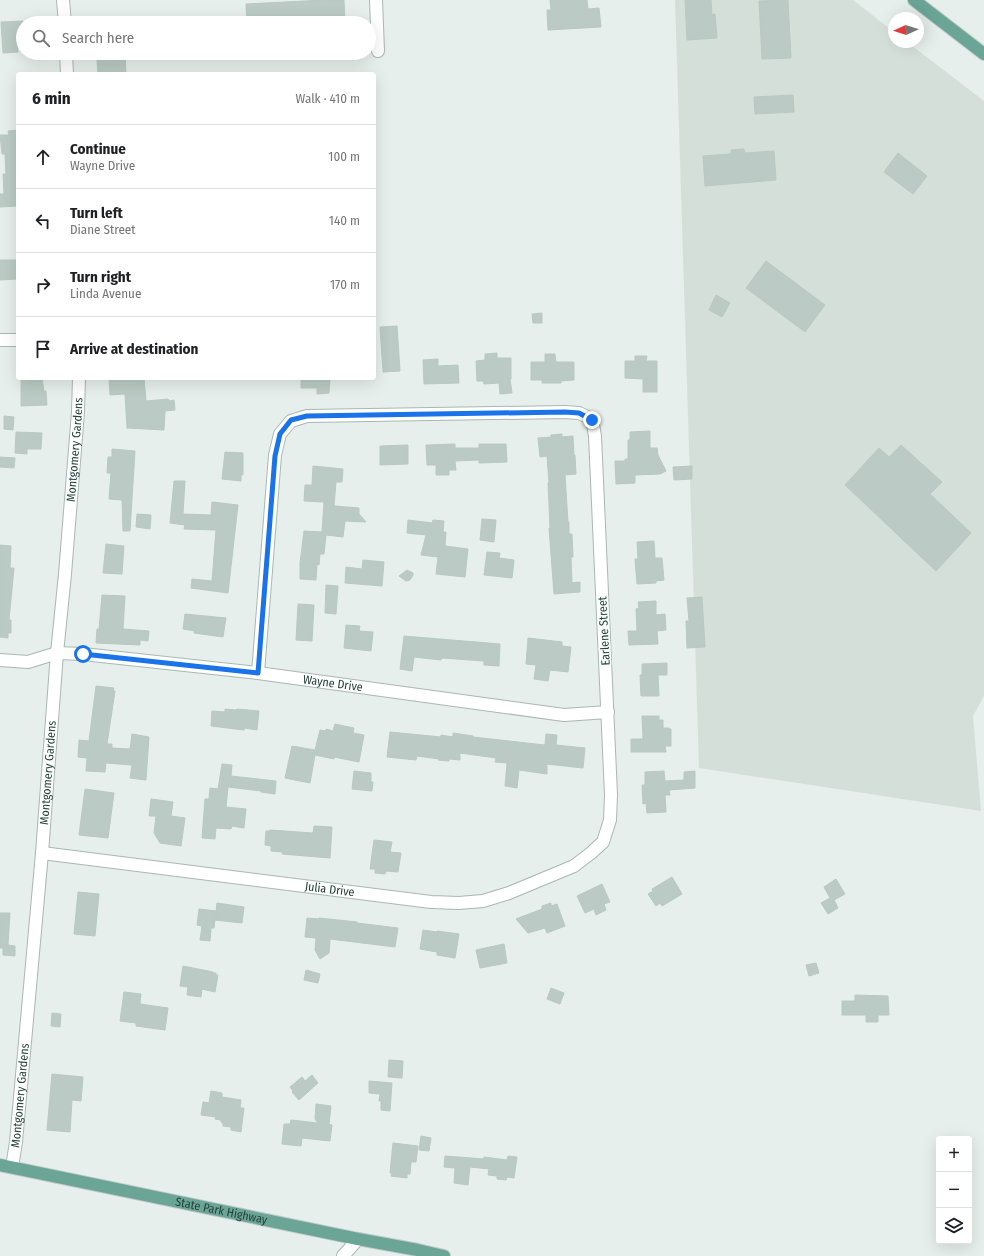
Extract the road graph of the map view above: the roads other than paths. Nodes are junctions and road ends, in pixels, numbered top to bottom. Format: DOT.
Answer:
graph roads {
  1 [pos="63,0"];
  2 [pos="376,0"];
  3 [pos="914,0"];
  4 [pos="64,16"];
  5 [pos="378,51"];
  6 [pos="984,54"];
  7 [pos="66,60"];
  8 [pos="67,72"];
  9 [pos="0,340"];
  10 [pos="16,340"];
  11 [pos="79,380"];
  12 [pos="57,653"];
  13 [pos="0,660"];
  14 [pos="258,673"];
  15 [pos="608,712"];
  16 [pos="603,842"];
  17 [pos="42,853"];
  18 [pos="6,1166"];
  19 [pos="358,1239"];
  20 [pos="344,1256"];
  21 [pos="444,1256"];
  1 -- 4 [label="street"];
  2 -- 5 [label="street"];
  3 -- 6 [label="main road"];
  7 -- 8 [label="street"];
  9 -- 10 [label="street"];
  11 -- 12 [label="street, Montgomery Gardens"];
  12 -- 13 [label="street"];
  12 -- 14 [label="street, Wayne Drive"];
  12 -- 17 [label="street, Montgomery Gardens"];
  14 -- 15 [label="street, Wayne Drive"];
  14 -- 15 [label="street, Earlene Street"];
  15 -- 16 [label="street, Earlene Street"];
  16 -- 17 [label="street, Julia Drive"];
  17 -- 18 [label="street, Montgomery Gardens"];
  18 -- 19 [label="main road, State Park Highway"];
  19 -- 20 [label="street"];
  19 -- 21 [label="main road, State Park Highway"];
}
